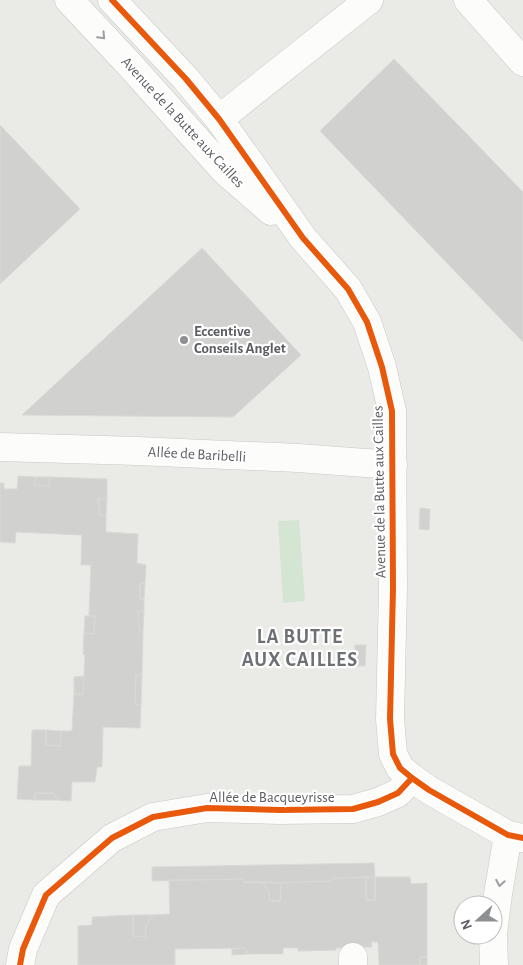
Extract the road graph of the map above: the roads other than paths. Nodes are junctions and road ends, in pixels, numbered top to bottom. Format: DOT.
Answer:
graph roads {
  1 [pos="69,0"];
  2 [pos="112,0"];
  3 [pos="370,0"];
  4 [pos="468,0"];
  5 [pos="523,62"];
  6 [pos="219,119"];
  7 [pos="303,238"];
  8 [pos="0,447"];
  9 [pos="393,465"];
  10 [pos="412,778"];
  11 [pos="516,837"];
  12 [pos="20,965"];
  13 [pos="494,965"];
  1 -- 7 [label="street, Avenue de la Butte aux Cailles, one-way"];
  2 -- 6 [label="street, Avenue de la Butte aux Cailles"];
  3 -- 6 [label="street"];
  4 -- 5 [label="street"];
  6 -- 7 [label="street, Avenue de la Butte aux Cailles"];
  7 -- 9 [label="street, Avenue de la Butte aux Cailles"];
  8 -- 9 [label="street, Allée de Baribelli"];
  9 -- 10 [label="street, Avenue de la Butte aux Cailles"];
  10 -- 11 [label="street, Avenue de la Butte aux Cailles"];
  10 -- 12 [label="street, Allée de Bacqueyrisse"];
  11 -- 13 [label="street, Avenue de la Butte aux Cailles, one-way"];
}
